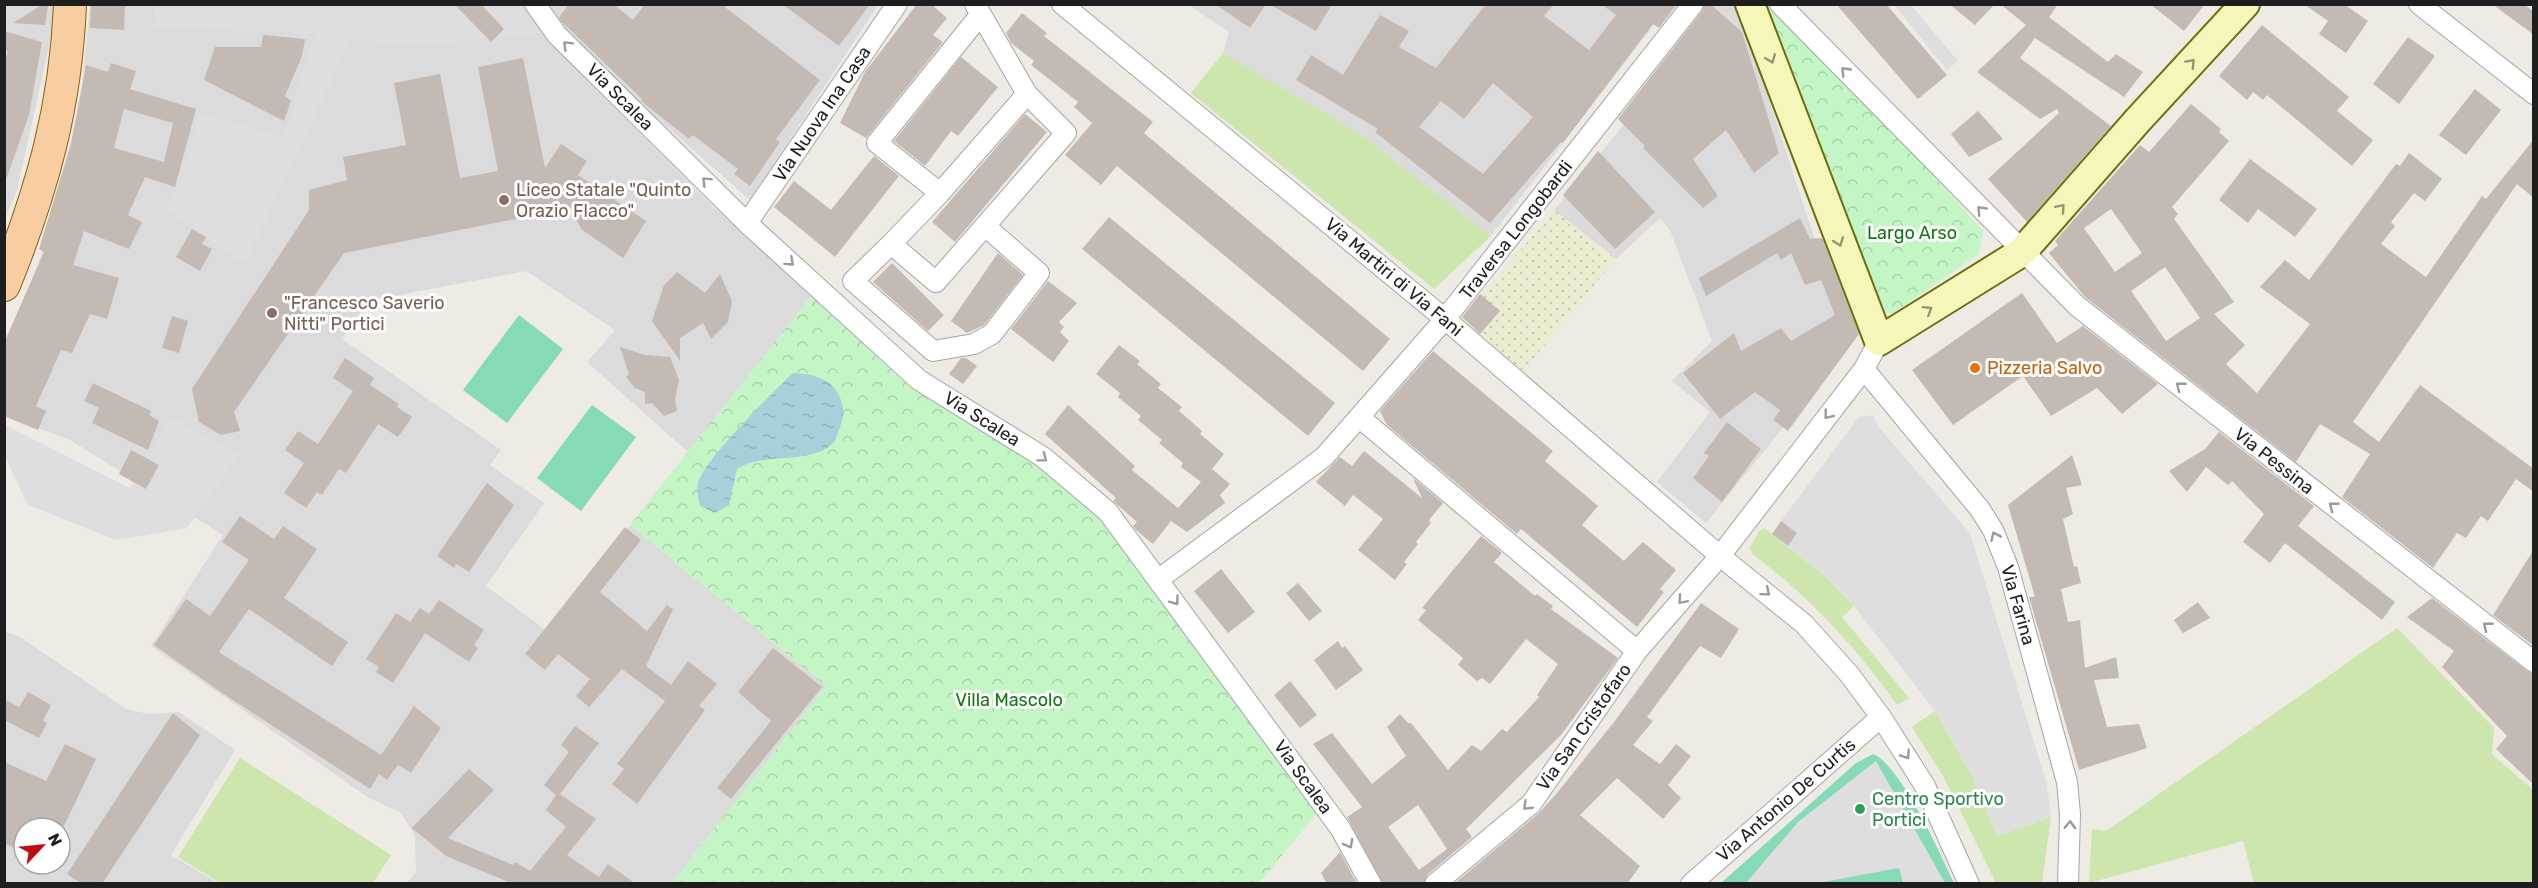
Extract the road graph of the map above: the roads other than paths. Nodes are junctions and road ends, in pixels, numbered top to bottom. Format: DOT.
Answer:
graph roads {
  1 [pos="70,4"];
  2 [pos="535,4"];
  3 [pos="897,4"];
  4 [pos="1062,4"];
  5 [pos="1693,4"];
  6 [pos="1750,4"];
  7 [pos="1780,4"];
  8 [pos="2245,4"];
  9 [pos="2419,4"];
  10 [pos="978,10"];
  11 [pos="1027,94"];
  12 [pos="2534,94"];
  13 [pos="940,193"];
  14 [pos="747,223"];
  15 [pos="985,226"];
  16 [pos="891,244"];
  17 [pos="2022,252"];
  18 [pos="4,285"];
  19 [pos="1445,319"];
  20 [pos="1879,341"];
  21 [pos="1864,369"];
  22 [pos="1359,417"];
  23 [pos="1720,556"];
  24 [pos="1159,579"];
  25 [pos="1637,651"];
  26 [pos="2534,662"];
  27 [pos="1881,717"];
  28 [pos="1371,884"];
  29 [pos="1435,884"];
  30 [pos="1691,884"];
  31 [pos="1968,884"];
  32 [pos="2068,884"];
  1 -- 18 [label="main road"];
  14 -- 2 [label="street, Via Scalea, one-way"];
  3 -- 14 [label="street, Via Nuova Ina Casa"];
  4 -- 19 [label="street, Via Martiri di Via Fani"];
  5 -- 19 [label="street, Traversa Longobardi"];
  6 -- 20 [label="main road, one-way"];
  17 -- 7 [label="street, one-way"];
  17 -- 8 [label="main road, one-way"];
  9 -- 12 [label="street"];
  10 -- 11 [label="street"];
  10 -- 13 [label="street"];
  11 -- 13 [label="street"];
  11 -- 15 [label="street"];
  13 -- 16 [label="street"];
  14 -- 24 [label="street, Via Scalea, one-way"];
  15 -- 16 [label="street"];
  15 -- 16 [label="street"];
  20 -- 17 [label="main road, one-way"];
  26 -- 17 [label="street, Via Pessina, one-way"];
  19 -- 22 [label="street, Traversa Longobardi"];
  19 -- 23 [label="street, Via Martiri di Via Fani"];
  20 -- 21 [label="street"];
  21 -- 23 [label="street, Via San Cristofaro, one-way"];
  32 -- 21 [label="street, Via Farina, one-way"];
  22 -- 24 [label="street, Traversa Longobardi"];
  22 -- 25 [label="street"];
  23 -- 25 [label="street, Via San Cristofaro, one-way"];
  23 -- 27 [label="street, one-way"];
  24 -- 28 [label="street, Via Scalea, one-way"];
  25 -- 29 [label="street, Via San Cristofaro, one-way"];
  27 -- 30 [label="street, Via Antonio De Curtis"];
  27 -- 31 [label="street, one-way"];
}
